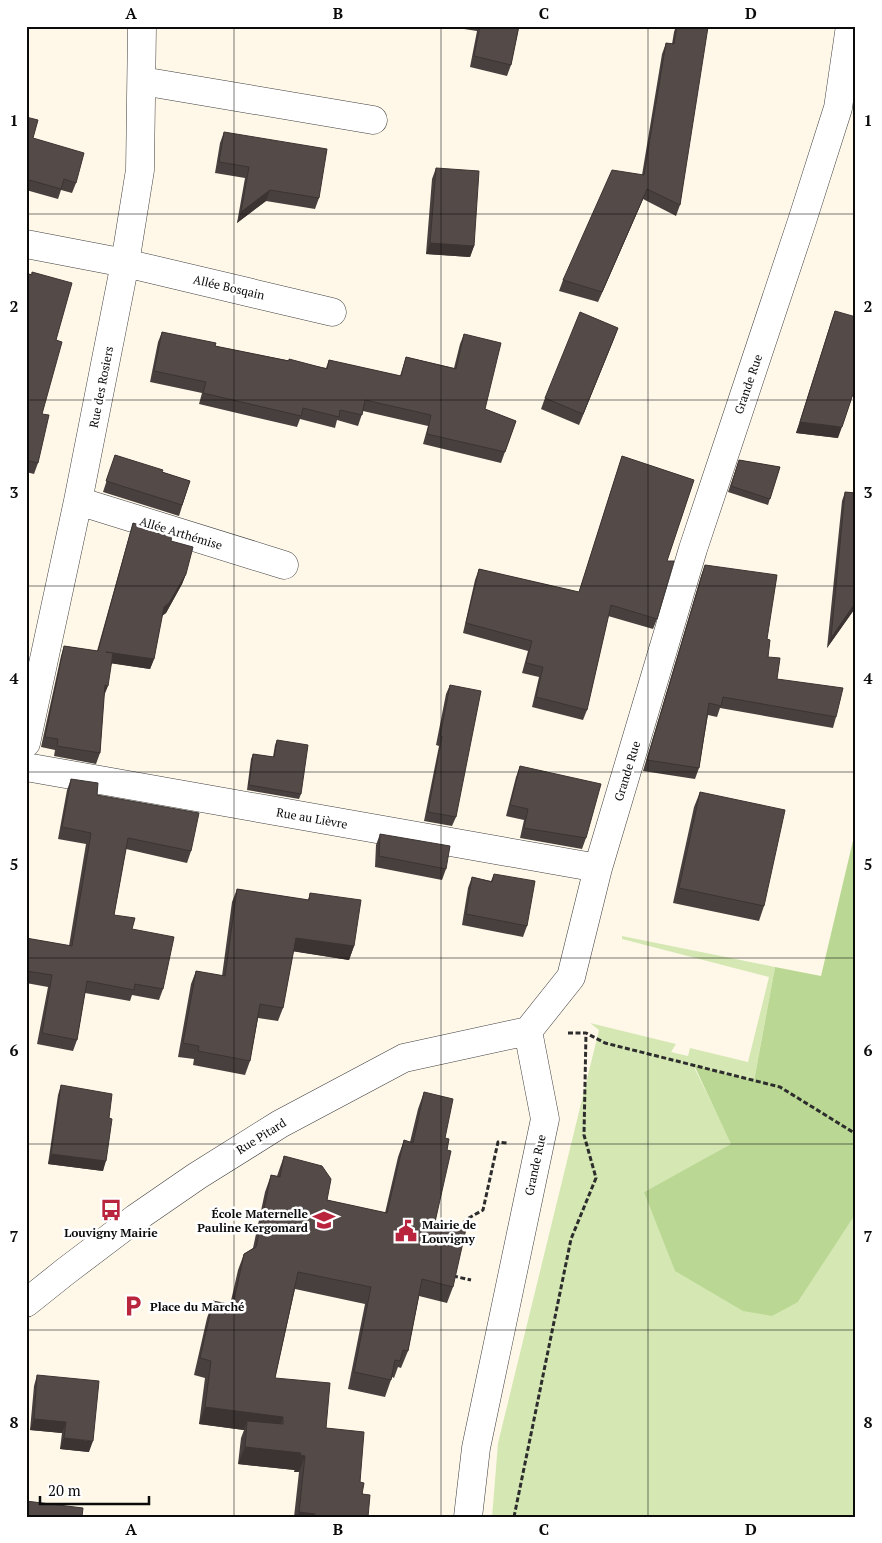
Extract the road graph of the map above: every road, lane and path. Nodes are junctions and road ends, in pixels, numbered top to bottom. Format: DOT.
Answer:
graph roads {
  1 [pos="142,26"];
  2 [pos="850,26"];
  3 [pos="142,81"];
  4 [pos="373,120"];
  5 [pos="26,244"];
  6 [pos="125,263"];
  7 [pos="332,312"];
  8 [pos="78,501"];
  9 [pos="284,565"];
  10 [pos="26,744"];
  11 [pos="26,767"];
  12 [pos="598,868"];
  13 [pos="528,1031"];
  14 [pos="586,1033"];
  15 [pos="856,1134"];
  16 [pos="509,1143"];
  17 [pos="452,1228"];
  18 [pos="453,1276"];
  19 [pos="471,1280"];
  20 [pos="26,1303"];
  21 [pos="468,1517"];
  22 [pos="515,1517"];
  1 -- 3 [label="street, Rue des Rosiers"];
  2 -- 12 [label="street, Grande Rue"];
  3 -- 4 [label="street"];
  3 -- 6 [label="street, Rue des Rosiers"];
  5 -- 6 [label="street, Allée Bosqain"];
  6 -- 7 [label="street, Allée Bosqain"];
  6 -- 8 [label="street, Rue des Rosiers"];
  8 -- 9 [label="street, Allée Arthémise"];
  8 -- 10 [label="street, Rue des Rosiers"];
  11 -- 12 [label="street, Rue au Lièvre"];
  12 -- 13 [label="street, Grande Rue"];
  13 -- 14 [label="path"];
  13 -- 20 [label="street, Rue Pitard"];
  13 -- 21 [label="street, Grande Rue"];
  14 -- 15 [label="path"];
  14 -- 22 [label="path"];
  16 -- 17 [label="path"];
  18 -- 19 [label="path"];
}
